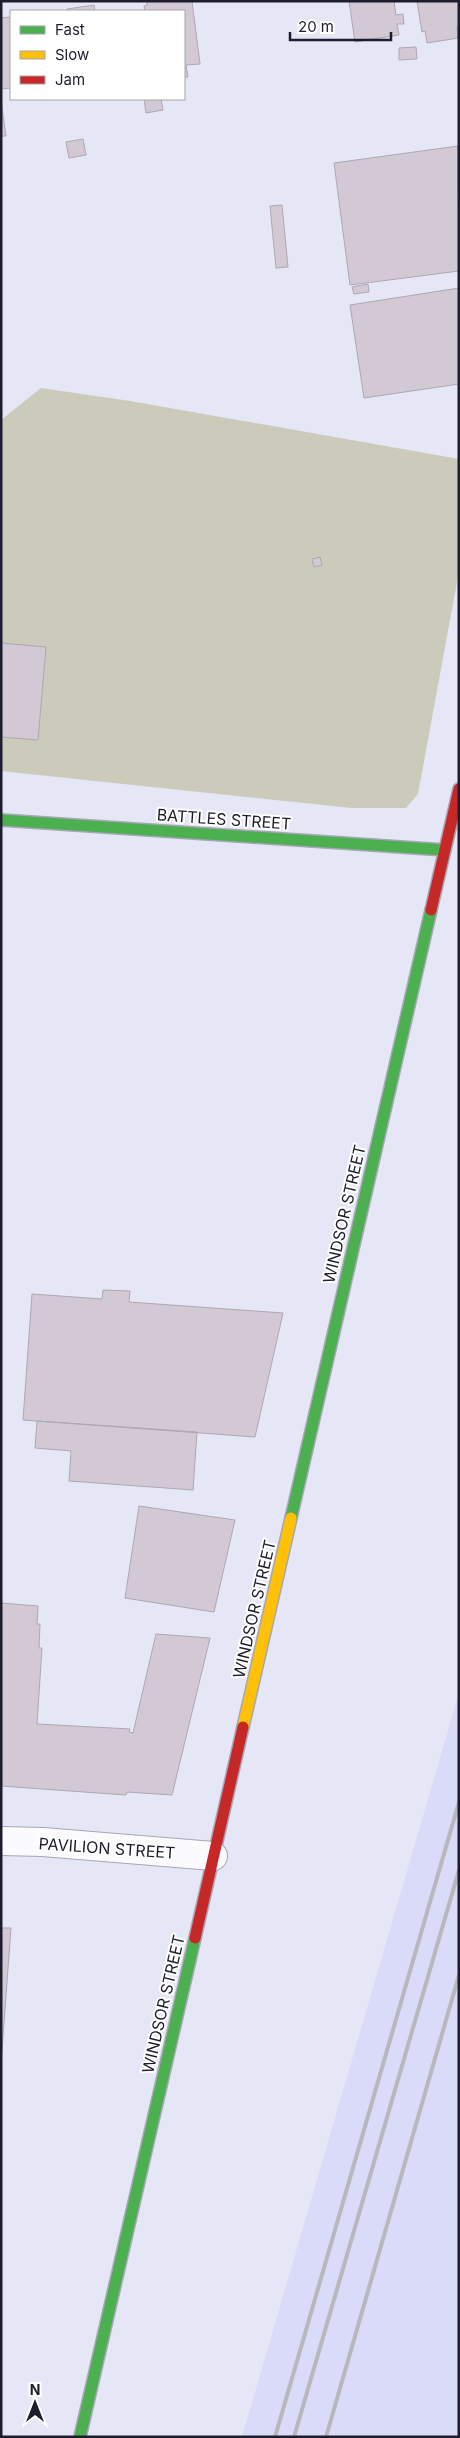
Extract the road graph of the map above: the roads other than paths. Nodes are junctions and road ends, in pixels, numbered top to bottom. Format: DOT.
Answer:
graph roads {
  1 [pos="459,788"];
  2 [pos="1,820"];
  3 [pos="444,850"];
  4 [pos="1,1841"];
  5 [pos="213,1856"];
  6 [pos="80,2437"];
  1 -- 3 [label="main road, WINDSOR STREET"];
  2 -- 3 [label="main road, BATTLES STREET"];
  3 -- 5 [label="main road, WINDSOR STREET"];
  4 -- 5 [label="street, PAVILION STREET"];
  5 -- 6 [label="main road, WINDSOR STREET"];
}
